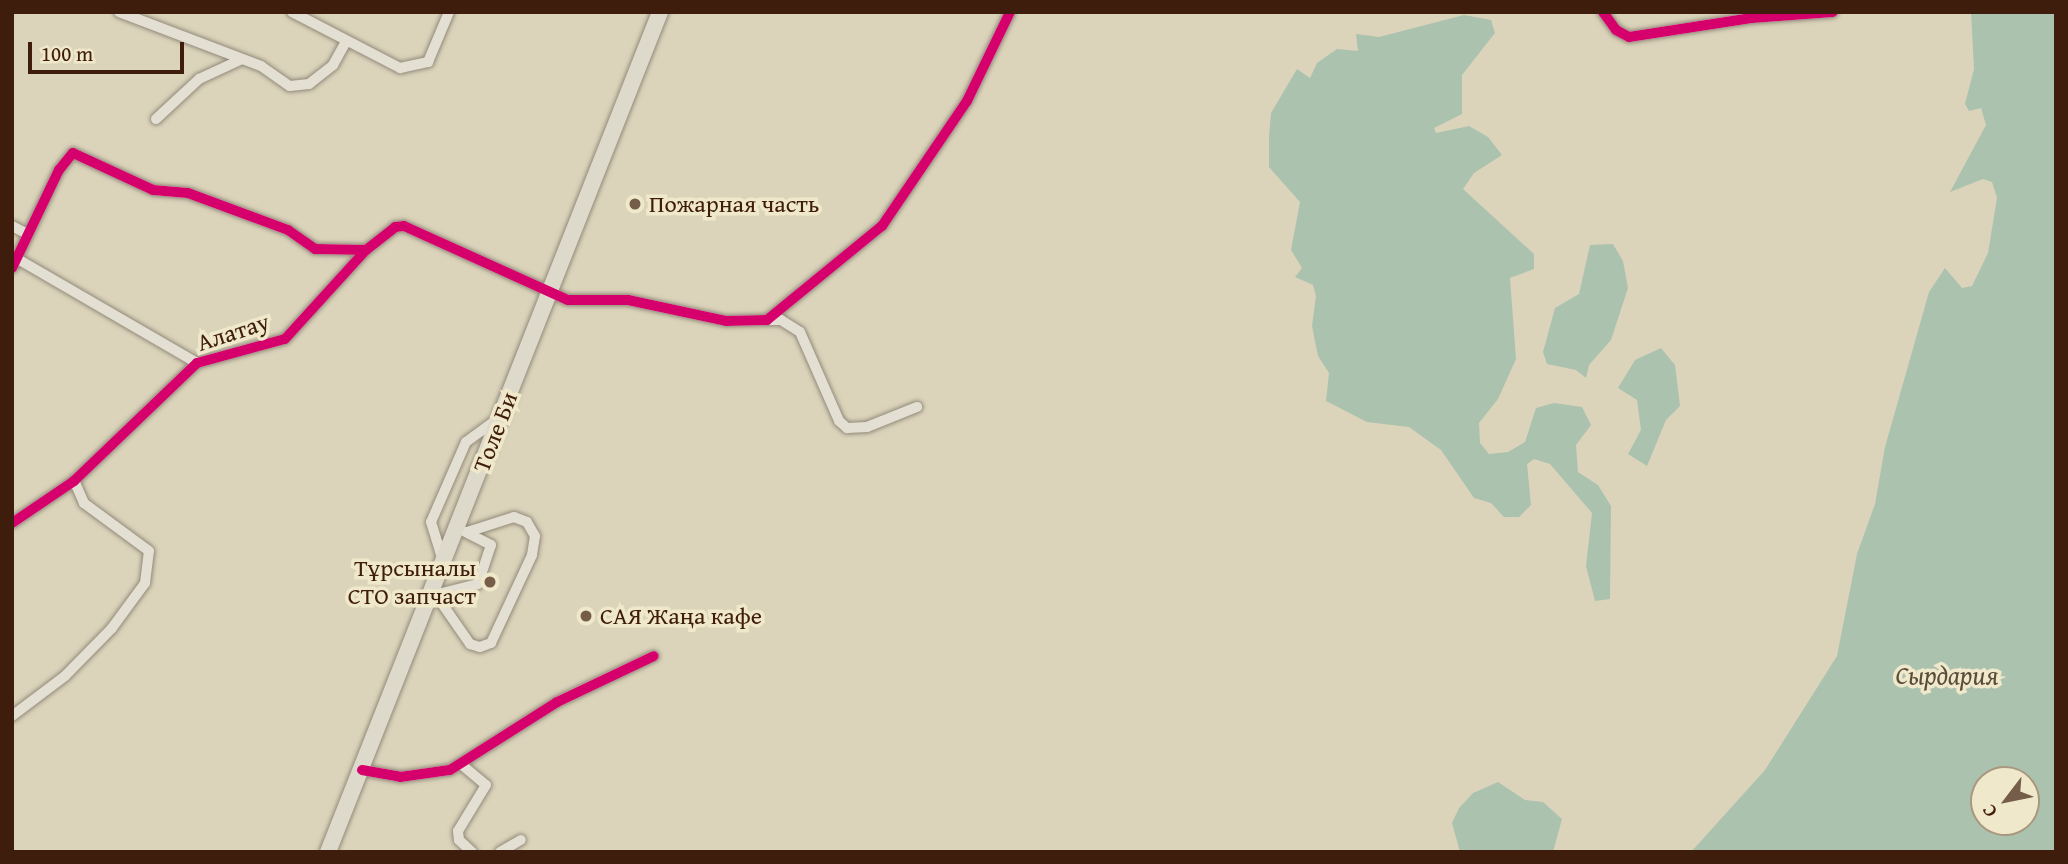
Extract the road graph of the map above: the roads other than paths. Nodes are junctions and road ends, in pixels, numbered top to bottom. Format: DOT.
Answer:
graph roads {
  1 [pos="119,12"];
  2 [pos="292,12"];
  3 [pos="449,12"];
  4 [pos="660,12"];
  5 [pos="1010,12"];
  6 [pos="1603,12"];
  7 [pos="1833,12"];
  8 [pos="346,42"];
  9 [pos="242,60"];
  10 [pos="156,119"];
  11 [pos="12,226"];
  12 [pos="28,234"];
  13 [pos="366,250"];
  14 [pos="14,263"];
  15 [pos="548,293"];
  16 [pos="767,320"];
  17 [pos="197,363"];
  18 [pos="917,407"];
  19 [pos="501,417"];
  20 [pos="74,481"];
  21 [pos="12,523"];
  22 [pos="461,530"];
  23 [pos="443,561"];
  24 [pos="432,596"];
  25 [pos="654,656"];
  26 [pos="12,716"];
  27 [pos="462,765"];
  28 [pos="362,770"];
  29 [pos="521,840"];
  30 [pos="328,852"];
  31 [pos="472,852"];
  32 [pos="500,852"];
  1 -- 9 [label="street"];
  2 -- 8 [label="street"];
  3 -- 8 [label="street"];
  4 -- 15 [label="main road, Толе Би"];
  5 -- 16 [label="street"];
  6 -- 7 [label="street"];
  8 -- 9 [label="street"];
  9 -- 10 [label="street"];
  11 -- 12 [label="street"];
  12 -- 13 [label="street"];
  12 -- 14 [label="street"];
  13 -- 15 [label="street, Алатау"];
  13 -- 17 [label="street, Алатау"];
  14 -- 17 [label="street"];
  15 -- 16 [label="street"];
  15 -- 19 [label="main road, Толе Би"];
  16 -- 18 [label="street"];
  17 -- 20 [label="street, Алатау"];
  19 -- 22 [label="main road, Толе Би"];
  19 -- 23 [label="street"];
  20 -- 21 [label="street, Алатау"];
  20 -- 26 [label="street"];
  22 -- 23 [label="main road, Толе Би"];
  22 -- 24 [label="street"];
  22 -- 24 [label="street"];
  23 -- 24 [label="main road, Толе Би"];
  24 -- 28 [label="main road, Толе Би"];
  25 -- 27 [label="street"];
  27 -- 28 [label="street"];
  27 -- 31 [label="street"];
  28 -- 30 [label="main road, Толе Би"];
  29 -- 32 [label="street"];
}
